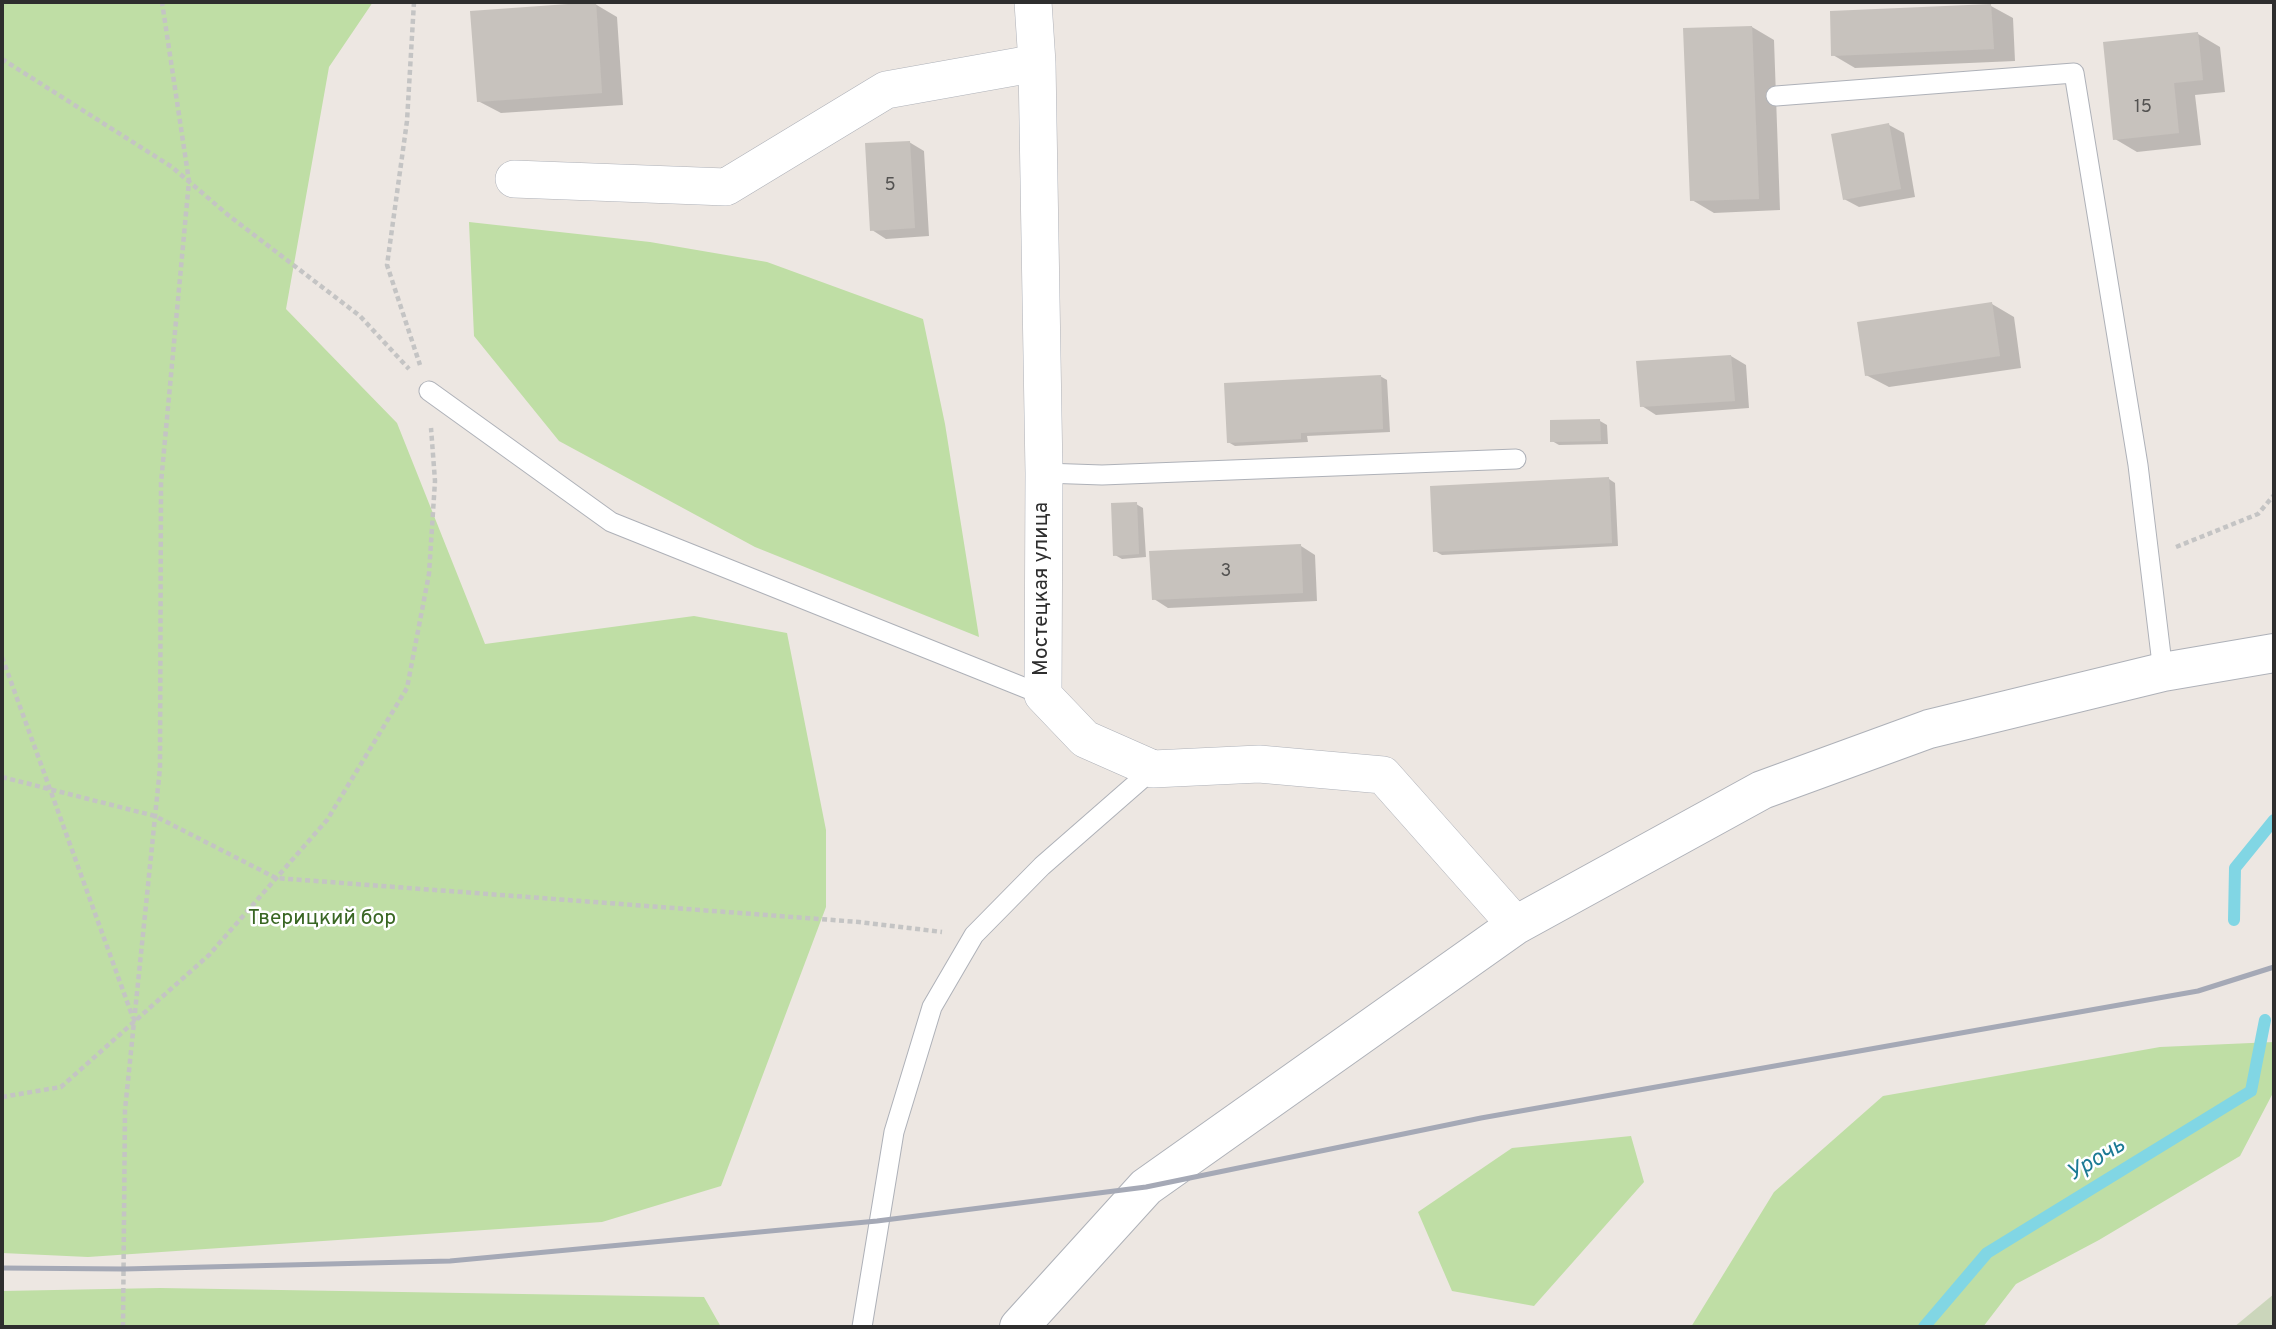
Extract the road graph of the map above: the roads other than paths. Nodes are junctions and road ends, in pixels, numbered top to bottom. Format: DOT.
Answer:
graph roads {
  1 [pos="1033,2"];
  2 [pos="1037,63"];
  3 [pos="1776,96"];
  4 [pos="513,179"];
  5 [pos="429,391"];
  6 [pos="1516,459"];
  7 [pos="1044,473"];
  8 [pos="2274,653"];
  9 [pos="2163,672"];
  10 [pos="1043,695"];
  11 [pos="1153,769"];
  12 [pos="1516,925"];
  13 [pos="862,1327"];
  14 [pos="1019,1327"];
  1 -- 2 [label="street, Мостецкая улица"];
  2 -- 4 [label="street"];
  2 -- 7 [label="street, Мостецкая улица"];
  3 -- 9 [label="lane"];
  5 -- 10 [label="lane"];
  6 -- 7 [label="lane"];
  7 -- 10 [label="street, Мостецкая улица"];
  8 -- 9 [label="main road"];
  9 -- 12 [label="main road"];
  10 -- 11 [label="street, Мостецкая улица"];
  11 -- 12 [label="street, Мостецкая улица"];
  11 -- 13 [label="lane"];
  12 -- 14 [label="main road"];
}
